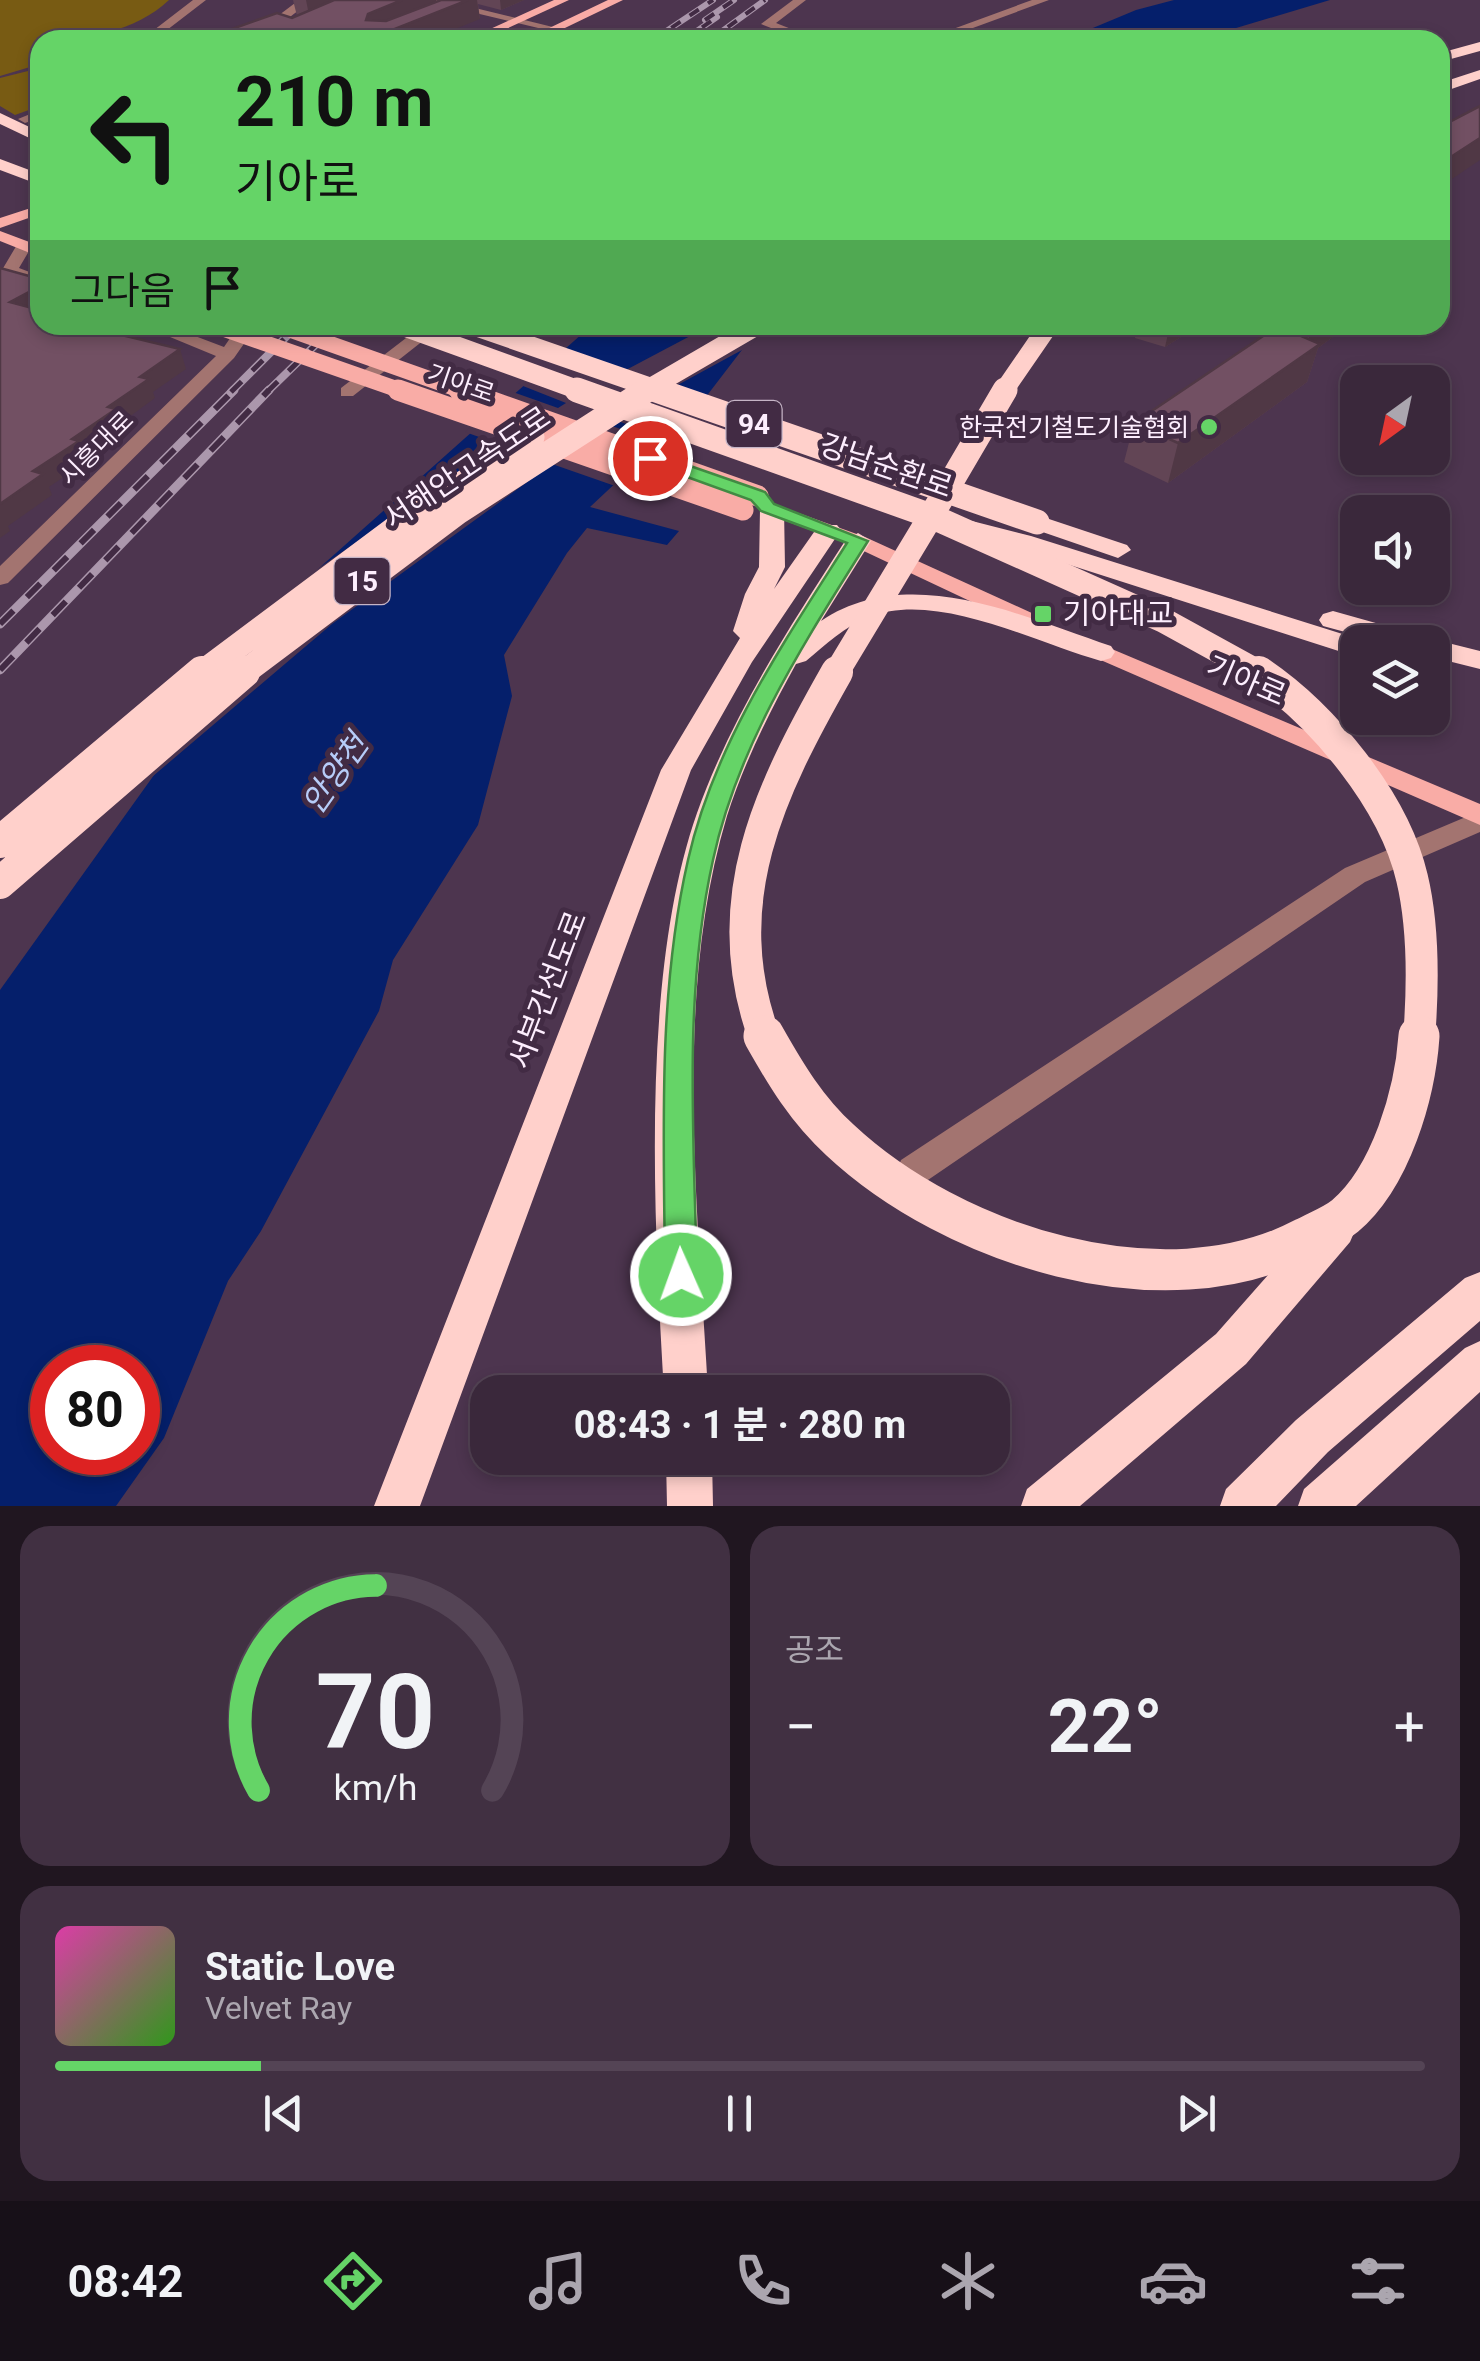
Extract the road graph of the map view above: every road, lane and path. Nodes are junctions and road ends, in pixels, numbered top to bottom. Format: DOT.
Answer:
graph roads {
  1 [pos="200,0"];
  2 [pos="306,0"];
  3 [pos="427,0"];
  4 [pos="478,0"];
  5 [pos="563,0"];
  6 [pos="617,0"];
  7 [pos="800,0"];
  8 [pos="1043,0"];
  9 [pos="460,8"];
  10 [pos="444,14"];
  11 [pos="518,20"];
  12 [pos="555,29"];
  13 [pos="160,30"];
  14 [pos="266,30"];
  15 [pos="495,30"];
  16 [pos="784,30"];
  17 [pos="958,30"];
  18 [pos="1480,45"];
  19 [pos="1450,52"];
  20 [pos="1480,63"];
  21 [pos="1450,70"];
  22 [pos="1480,74"];
  23 [pos="1450,84"];
  24 [pos="0,118"];
  25 [pos="30,124"];
  26 [pos="0,152"];
  27 [pos="30,157"];
  28 [pos="0,164"];
  29 [pos="30,176"];
  30 [pos="30,212"];
  31 [pos="0,223"];
  32 [pos="0,236"];
  33 [pos="30,245"];
  34 [pos="30,247"];
  35 [pos="30,251"];
  36 [pos="0,255"];
  37 [pos="30,278"];
  38 [pos="177,335"];
  39 [pos="241,335"];
  40 [pos="243,335"];
  41 [pos="304,335"];
  42 [pos="421,335"];
  43 [pos="427,335"];
  44 [pos="500,335"];
  45 [pos="707,335"];
  46 [pos="740,335"];
  47 [pos="1042,335"];
  48 [pos="228,354"];
  49 [pos="347,392"];
  50 [pos="760,506"];
  51 [pos="955,525"];
  52 [pos="843,535"];
  53 [pos="0,578"];
  54 [pos="1357,625"];
  55 [pos="1340,642"];
  56 [pos="1101,652"];
  57 [pos="1450,652"];
  58 [pos="739,658"];
  59 [pos="1480,660"];
  60 [pos="1450,672"];
  61 [pos="775,673"];
  62 [pos="1480,680"];
  63 [pos="1480,818"];
  64 [pos="0,842"];
  65 [pos="0,883"];
  66 [pos="913,1171"];
  67 [pos="1348,1214"];
  68 [pos="1480,1293"];
  69 [pos="1480,1363"];
  70 [pos="685,1375"];
  71 [pos="689,1475"];
  72 [pos="397,1506"];
  73 [pos="690,1506"];
  74 [pos="1044,1506"];
  75 [pos="1243,1506"];
  76 [pos="1321,1506"];
  1 -- 13 [label="street"];
  2 -- 14 [label="street"];
  3 -- 9 [label="street"];
  4 -- 9 [label="street"];
  5 -- 11 [label="main road"];
  6 -- 12 [label="main road"];
  7 -- 16 [label="street"];
  8 -- 17 [label="street"];
  9 -- 10 [label="street"];
  9 -- 11 [label="street"];
  11 -- 12 [label="street"];
  11 -- 15 [label="main road"];
  18 -- 19 [label="highway"];
  20 -- 21 [label="highway"];
  22 -- 23 [label="highway"];
  24 -- 25 [label="highway"];
  26 -- 27 [label="highway"];
  28 -- 29 [label="highway"];
  30 -- 31 [label="main road"];
  32 -- 33 [label="main road"];
  34 -- 36 [label="main road"];
  35 -- 37 [label="street"];
  38 -- 48 [label="street"];
  39 -- 48 [label="street, 시흥대로"];
  40 -- 50 [label="main road, 기아로, bridge"];
  41 -- 50 [label="main road, 기아로, bridge"];
  42 -- 49 [label="street, 기아로"];
  43 -- 51 [label="highway, 강남순환로 / 94, bridge"];
  44 -- 54 [label="highway, 강남순환로 / 94, bridge"];
  45 -- 64 [label="highway, 서해안고속도로 / 15, bridge"];
  46 -- 65 [label="highway, 서해안고속도로 / 15, bridge"];
  47 -- 67 [label="highway, bridge"];
  48 -- 53 [label="street, 시흥대로"];
  50 -- 52 [label="main road, 기아로"];
  50 -- 58 [label="highway"];
  51 -- 55 [label="highway, 강남순환로 / 94, bridge"];
  51 -- 67 [label="highway, bridge"];
  52 -- 56 [label="main road, 기아로"];
  52 -- 58 [label="highway, 서부간선도로"];
  52 -- 61 [label="highway"];
  56 -- 61 [label="highway"];
  56 -- 63 [label="main road, 기아로"];
  57 -- 59 [label="highway"];
  58 -- 72 [label="highway, 서부간선도로"];
  60 -- 62 [label="highway"];
  61 -- 70 [label="highway"];
  63 -- 66 [label="street"];
  67 -- 74 [label="highway, bridge"];
  68 -- 75 [label="highway"];
  69 -- 76 [label="highway"];
  71 -- 73 [label="highway"];
}
